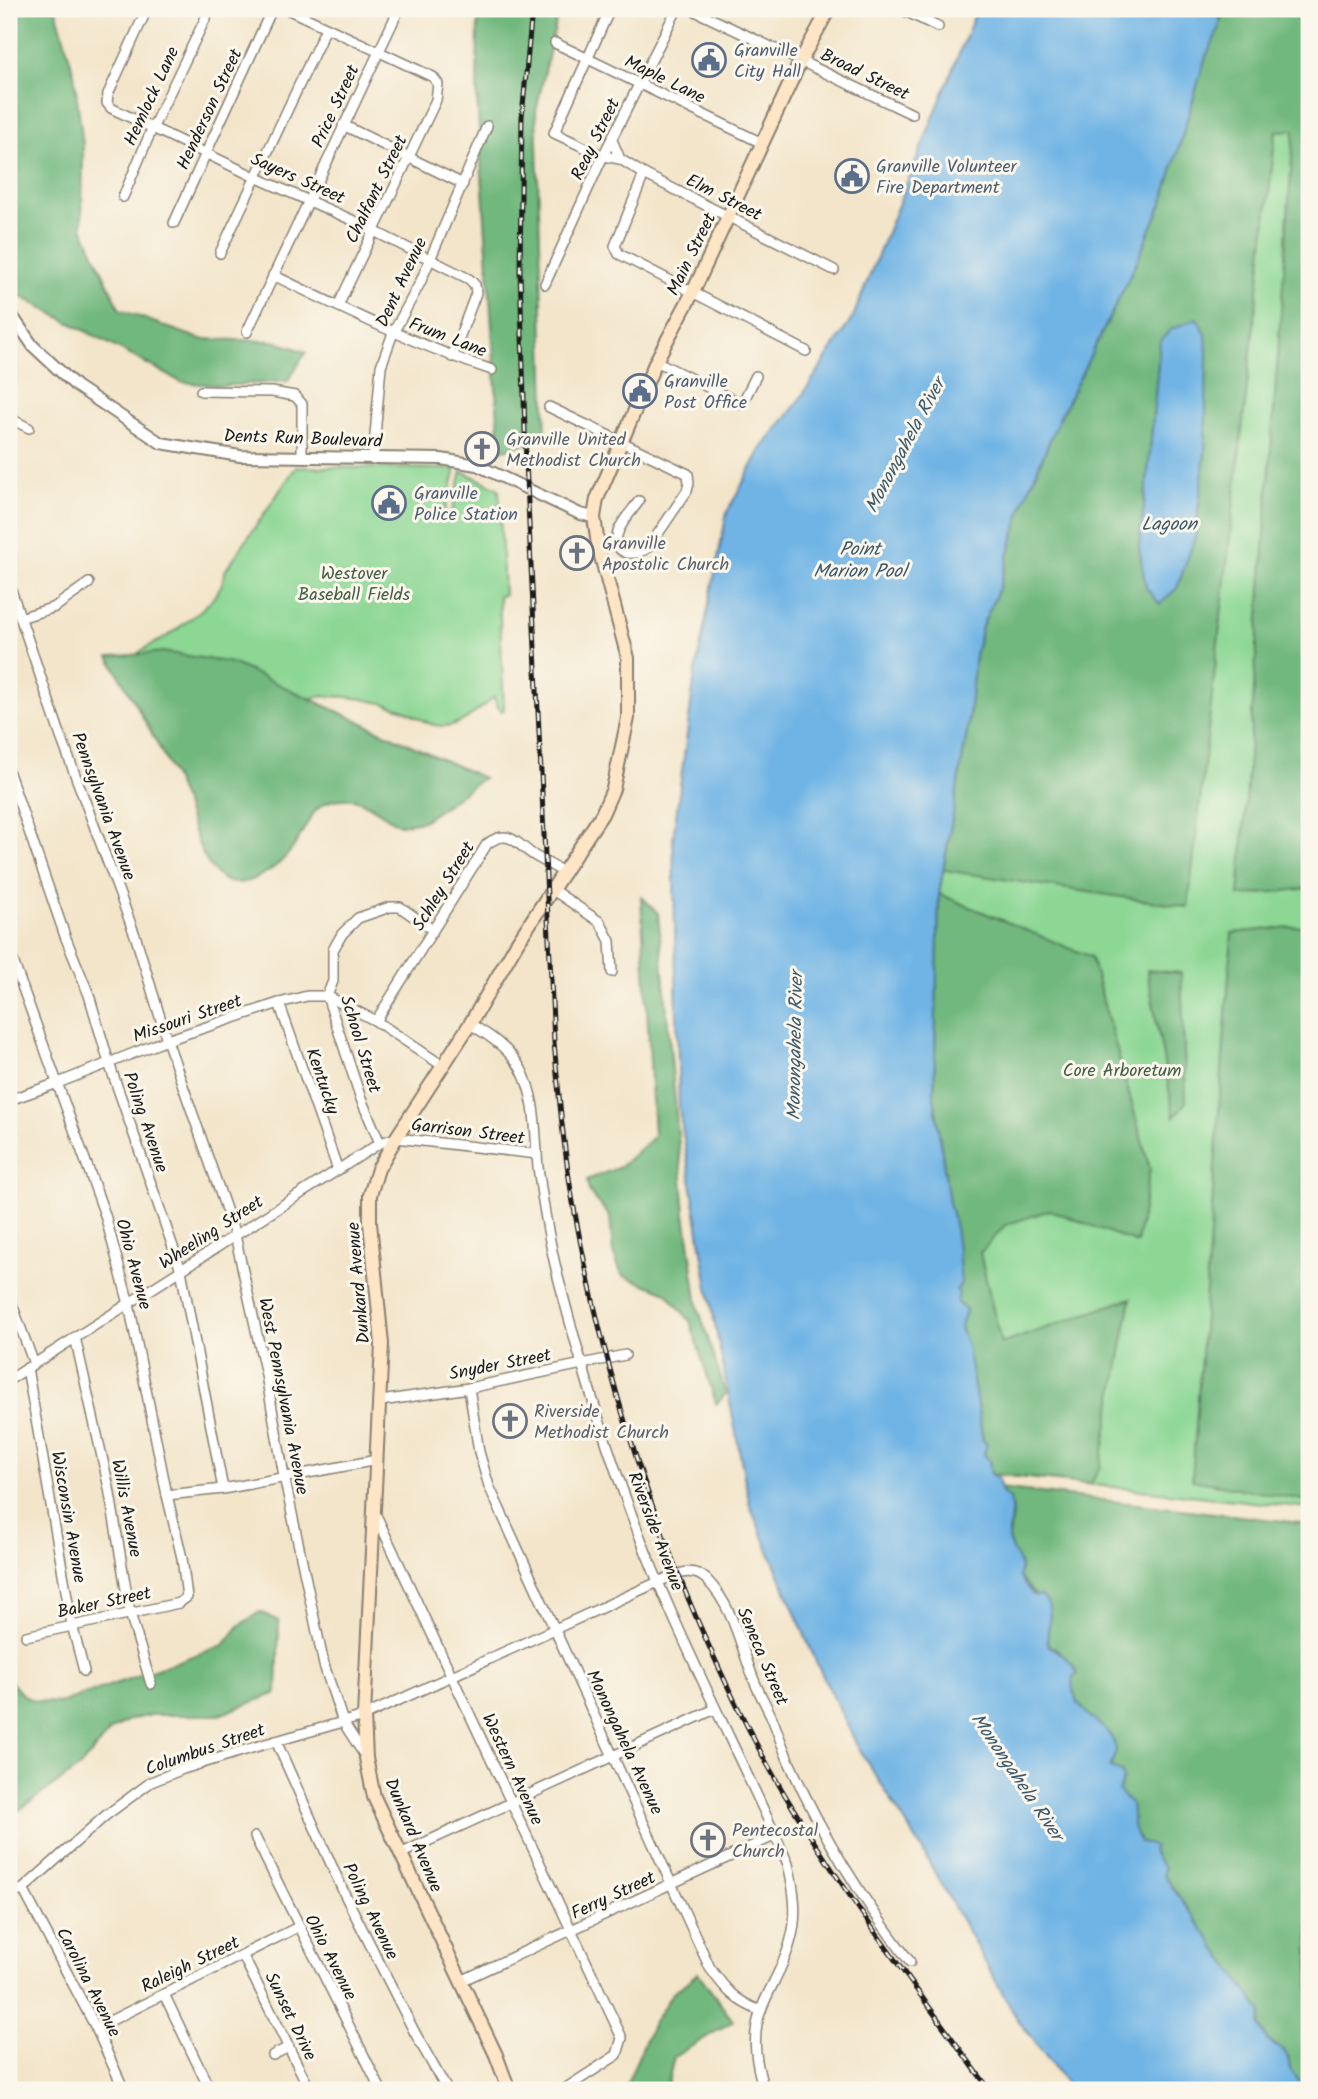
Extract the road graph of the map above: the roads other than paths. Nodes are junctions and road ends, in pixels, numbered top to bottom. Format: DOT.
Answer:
graph roads {
  1 [pos="147,9"];
  2 [pos="210,9"];
  3 [pos="272,9"];
  4 [pos="287,9"];
  5 [pos="399,9"];
  6 [pos="610,9"];
  7 [pos="677,9"];
  8 [pos="691,9"];
  9 [pos="829,9"];
  10 [pos="901,9"];
  11 [pos="938,27"];
  12 [pos="326,28"];
  13 [pos="555,43"];
  14 [pos="377,51"];
  15 [pos="588,60"];
  16 [pos="801,60"];
  17 [pos="639,84"];
  18 [pos="912,114"];
  19 [pos="343,125"];
  20 [pos="487,126"];
  21 [pos="152,129"];
  22 [pos="612,140"];
  23 [pos="762,144"];
  24 [pos="206,153"];
  25 [pos="604,156"];
  26 [pos="409,158"];
  27 [pos="620,159"];
  28 [pos="644,174"];
  29 [pos="255,177"];
  30 [pos="463,184"];
  31 [pos="123,197"];
  32 [pos="308,200"];
  33 [pos="729,216"];
  34 [pos="174,223"];
  35 [pos="373,232"];
  36 [pos="220,253"];
  37 [pos="430,260"];
  38 [pos="834,270"];
  39 [pos="273,275"];
  40 [pos="545,284"];
  41 [pos="693,292"];
  42 [pos="338,306"];
  43 [pos="9,311"];
  44 [pos="247,332"];
  45 [pos="393,333"];
  46 [pos="806,351"];
  47 [pos="452,357"];
  48 [pos="656,361"];
  49 [pos="492,370"];
  50 [pos="757,376"];
  51 [pos="201,391"];
  52 [pos="549,407"];
  53 [pos="9,418"];
  54 [pos="29,428"];
  55 [pos="622,441"];
  56 [pos="302,456"];
  57 [pos="373,458"];
  58 [pos="639,501"];
  59 [pos="594,517"];
  60 [pos="618,547"];
  61 [pos="600,553"];
  62 [pos="89,583"];
  63 [pos="9,584"];
  64 [pos="20,618"];
  65 [pos="9,773"];
  66 [pos="565,873"];
  67 [pos="553,890"];
  68 [pos="433,930"];
  69 [pos="9,950"];
  70 [pos="612,972"];
  71 [pos="327,996"];
  72 [pos="279,1003"];
  73 [pos="376,1021"];
  74 [pos="470,1024"];
  75 [pos="167,1040"];
  76 [pos="109,1063"];
  77 [pos="443,1066"];
  78 [pos="58,1083"];
  79 [pos="9,1100"];
  80 [pos="396,1138"];
  81 [pos="380,1143"];
  82 [pos="537,1154"];
  83 [pos="338,1170"];
  84 [pos="235,1235"];
  85 [pos="181,1270"];
  86 [pos="9,1296"];
  87 [pos="130,1304"];
  88 [pos="75,1338"];
  89 [pos="625,1355"];
  90 [pos="584,1364"];
  91 [pos="30,1366"];
  92 [pos="9,1380"];
  93 [pos="469,1388"];
  94 [pos="381,1401"];
  95 [pos="377,1460"];
  96 [pos="284,1476"];
  97 [pos="223,1489"];
  98 [pos="167,1495"];
  99 [pos="375,1513"];
  100 [pos="658,1582"];
  101 [pos="187,1597"];
  102 [pos="130,1613"];
  103 [pos="72,1625"];
  104 [pos="556,1628"];
  105 [pos="26,1636"];
  106 [pos="84,1671"];
  107 [pos="452,1675"];
  108 [pos="151,1684"];
  109 [pos="715,1709"];
  110 [pos="364,1716"];
  111 [pos="343,1722"];
  112 [pos="276,1741"];
  113 [pos="613,1755"];
  114 [pos="366,1758"];
  115 [pos="512,1804"];
  116 [pos="776,1835"];
  117 [pos="255,1837"];
  118 [pos="400,1854"];
  119 [pos="673,1885"];
  120 [pos="23,1889"];
  121 [pos="9,1896"];
  122 [pos="298,1927"];
  123 [pos="571,1932"];
  124 [pos="243,1956"];
  125 [pos="911,1962"];
  126 [pos="461,1981"];
  127 [pos="164,1994"];
  128 [pos="761,2011"];
  129 [pos="96,2028"];
  130 [pos="289,2047"];
  131 [pos="273,2054"];
  132 [pos="208,2086"];
  133 [pos="124,2090"];
  134 [pos="310,2090"];
  135 [pos="381,2090"];
  136 [pos="447,2090"];
  137 [pos="509,2090"];
  138 [pos="563,2090"];
  139 [pos="764,2090"];
  1 -- 21 [label="street, Sayers Street"];
  2 -- 21 [label="street, Hemlock Lane"];
  3 -- 24 [label="street, Henderson Street"];
  4 -- 12 [label="street"];
  5 -- 14 [label="street, Price Street"];
  6 -- 15 [label="street"];
  7 -- 17 [label="street, Reay Street"];
  8 -- 16 [label="street, Broad Street"];
  9 -- 16 [label="main road, Main Street"];
  10 -- 11 [label="street"];
  12 -- 14 [label="street"];
  12 -- 29 [label="street"];
  13 -- 15 [label="street, Maple Lane"];
  14 -- 19 [label="street, Price Street"];
  14 -- 26 [label="street, Chalfant Street"];
  15 -- 17 [label="street, Maple Lane"];
  15 -- 25 [label="street"];
  16 -- 18 [label="street, Broad Street"];
  16 -- 23 [label="main road, Main Street"];
  17 -- 22 [label="street, Reay Street"];
  17 -- 23 [label="street, Maple Lane"];
  19 -- 26 [label="street"];
  19 -- 32 [label="street, Price Street"];
  20 -- 30 [label="street, Dent Avenue"];
  21 -- 24 [label="street, Sayers Street"];
  21 -- 31 [label="street, Hemlock Lane"];
  22 -- 25 [label="street, Reay Street"];
  22 -- 27 [label="street"];
  23 -- 33 [label="main road, Main Street"];
  24 -- 29 [label="street, Sayers Street"];
  24 -- 34 [label="street, Henderson Street"];
  25 -- 27 [label="street"];
  25 -- 40 [label="street, Reay Street"];
  26 -- 30 [label="street"];
  26 -- 35 [label="street, Chalfant Street"];
  27 -- 28 [label="street, Elm Street"];
  28 -- 33 [label="street, Elm Street"];
  28 -- 41 [label="street"];
  29 -- 32 [label="street, Sayers Street"];
  29 -- 36 [label="street"];
  30 -- 37 [label="street, Dent Avenue"];
  32 -- 35 [label="street, Sayers Street"];
  32 -- 39 [label="street, Price Street"];
  33 -- 38 [label="street, Elm Street"];
  33 -- 41 [label="main road, Main Street"];
  35 -- 37 [label="street, Sayers Street"];
  35 -- 42 [label="street, Chalfant Street"];
  37 -- 45 [label="street, Dent Avenue"];
  37 -- 47 [label="street, Sayers Street"];
  39 -- 42 [label="street, Frum Lane"];
  39 -- 44 [label="street, Price Street"];
  41 -- 46 [label="street"];
  41 -- 48 [label="main road, Main Street"];
  42 -- 45 [label="street, Frum Lane"];
  43 -- 56 [label="street, Dents Run Boulevard"];
  45 -- 47 [label="street, Frum Lane"];
  45 -- 57 [label="street, Dent Avenue"];
  47 -- 49 [label="street, Frum Lane"];
  48 -- 50 [label="street"];
  48 -- 55 [label="main road, Main Street"];
  51 -- 56 [label="street"];
  52 -- 55 [label="street"];
  53 -- 54 [label="street"];
  55 -- 59 [label="main road, Main Street"];
  55 -- 60 [label="street"];
  56 -- 57 [label="street, Dents Run Boulevard"];
  57 -- 59 [label="street, Dents Run Boulevard"];
  58 -- 60 [label="street"];
  59 -- 61 [label="main road, Dunkard Avenue"];
  60 -- 61 [label="street"];
  61 -- 66 [label="main road, Dunkard Avenue"];
  62 -- 64 [label="street"];
  63 -- 64 [label="street, Pennsylvania Avenue"];
  64 -- 75 [label="street, Pennsylvania Avenue"];
  65 -- 76 [label="street, Poling Avenue"];
  66 -- 67 [label="main road, Dunkard Avenue"];
  66 -- 68 [label="street, Schley Street"];
  67 -- 70 [label="street"];
  67 -- 74 [label="main road, Dunkard Avenue"];
  68 -- 71 [label="street, School Street"];
  68 -- 73 [label="street, Schley Street"];
  69 -- 78 [label="street, Ohio Avenue"];
  71 -- 72 [label="street, Missouri Street"];
  71 -- 73 [label="street"];
  71 -- 81 [label="street, School Street"];
  72 -- 75 [label="street, Missouri Street"];
  72 -- 83 [label="street, Kentucky"];
  73 -- 77 [label="street"];
  74 -- 77 [label="main road, Dunkard Avenue"];
  74 -- 82 [label="street, Riverside Avenue"];
  75 -- 76 [label="street, Missouri Street"];
  75 -- 84 [label="street, West Pennsylvania Avenue"];
  76 -- 78 [label="street, Missouri Street"];
  76 -- 85 [label="street, Poling Avenue"];
  77 -- 80 [label="main road, Dunkard Avenue"];
  78 -- 79 [label="street, Missouri Street"];
  78 -- 87 [label="street, Ohio Avenue"];
  80 -- 81 [label="street, Wheeling Street"];
  80 -- 82 [label="street, Garrison Street"];
  80 -- 94 [label="main road, Dunkard Avenue"];
  81 -- 83 [label="street, Wheeling Street"];
  82 -- 90 [label="street, Riverside Avenue"];
  83 -- 84 [label="street, Wheeling Street"];
  84 -- 85 [label="street, Wheeling Street"];
  84 -- 96 [label="street, West Pennsylvania Avenue"];
  85 -- 87 [label="street, Wheeling Street"];
  85 -- 97 [label="street, Poling Avenue"];
  86 -- 91 [label="street, Wisconsin Avenue"];
  87 -- 88 [label="street, Wheeling Street"];
  87 -- 98 [label="street, Ohio Avenue"];
  88 -- 91 [label="street, Wheeling Street"];
  88 -- 102 [label="street, Willis Avenue"];
  89 -- 90 [label="street, Snyder Street"];
  90 -- 93 [label="street, Snyder Street"];
  90 -- 100 [label="street, Riverside Avenue"];
  91 -- 92 [label="street, Wheeling Street"];
  91 -- 103 [label="street, Wisconsin Avenue"];
  93 -- 94 [label="street, Snyder Street"];
  93 -- 104 [label="street, Monongahela Avenue"];
  94 -- 95 [label="main road, Dunkard Avenue"];
  95 -- 96 [label="street"];
  95 -- 99 [label="main road, Dunkard Avenue"];
  96 -- 97 [label="street"];
  96 -- 111 [label="street, West Pennsylvania Avenue"];
  97 -- 98 [label="street"];
  98 -- 101 [label="street, Ohio Avenue"];
  99 -- 107 [label="street, Western Avenue"];
  99 -- 110 [label="main road, Dunkard Avenue"];
  100 -- 104 [label="street, Seneca Street"];
  100 -- 109 [label="street, Riverside Avenue"];
  100 -- 125 [label="street, Seneca Street"];
  101 -- 102 [label="street, Baker Street"];
  102 -- 103 [label="street, Baker Street"];
  102 -- 108 [label="street, Willis Avenue"];
  103 -- 105 [label="street, Baker Street"];
  103 -- 106 [label="street, Wisconsin Avenue"];
  104 -- 107 [label="street, Seneca Street"];
  104 -- 113 [label="street, Monongahela Avenue"];
  107 -- 110 [label="street, Seneca Street"];
  107 -- 115 [label="street, Western Avenue"];
  109 -- 113 [label="street"];
  109 -- 116 [label="street, Riverside Avenue"];
  110 -- 111 [label="street, Columbus Street"];
  110 -- 114 [label="main road, Dunkard Avenue"];
  111 -- 112 [label="street, Columbus Street"];
  111 -- 114 [label="street, West Pennsylvania Avenue"];
  112 -- 120 [label="street, Columbus Street"];
  112 -- 136 [label="street, Poling Avenue"];
  113 -- 115 [label="street"];
  113 -- 119 [label="street, Monongahela Avenue"];
  114 -- 118 [label="main road, Dunkard Avenue"];
  115 -- 118 [label="street"];
  115 -- 123 [label="street, Western Avenue"];
  116 -- 119 [label="street, Ferry Street"];
  116 -- 128 [label="street, Riverside Avenue"];
  117 -- 122 [label="street, Ohio Avenue"];
  118 -- 126 [label="main road, Dunkard Avenue"];
  119 -- 123 [label="street, Ferry Street"];
  119 -- 128 [label="street, Monongahela Avenue"];
  120 -- 121 [label="street, Columbus Street"];
  120 -- 129 [label="street, Carolina Avenue"];
  122 -- 124 [label="street, Raleigh Street"];
  122 -- 135 [label="street, Ohio Avenue"];
  123 -- 126 [label="street, Ferry Street"];
  123 -- 138 [label="street, Western Avenue"];
  124 -- 127 [label="street, Raleigh Street"];
  124 -- 130 [label="street, Sunset Drive"];
  126 -- 137 [label="main road, Dunkard Avenue"];
  127 -- 129 [label="street, Raleigh Street"];
  127 -- 132 [label="street"];
  128 -- 139 [label="street"];
  129 -- 133 [label="street, Carolina Avenue"];
  130 -- 131 [label="street"];
  130 -- 134 [label="street, Sunset Drive"];
}
